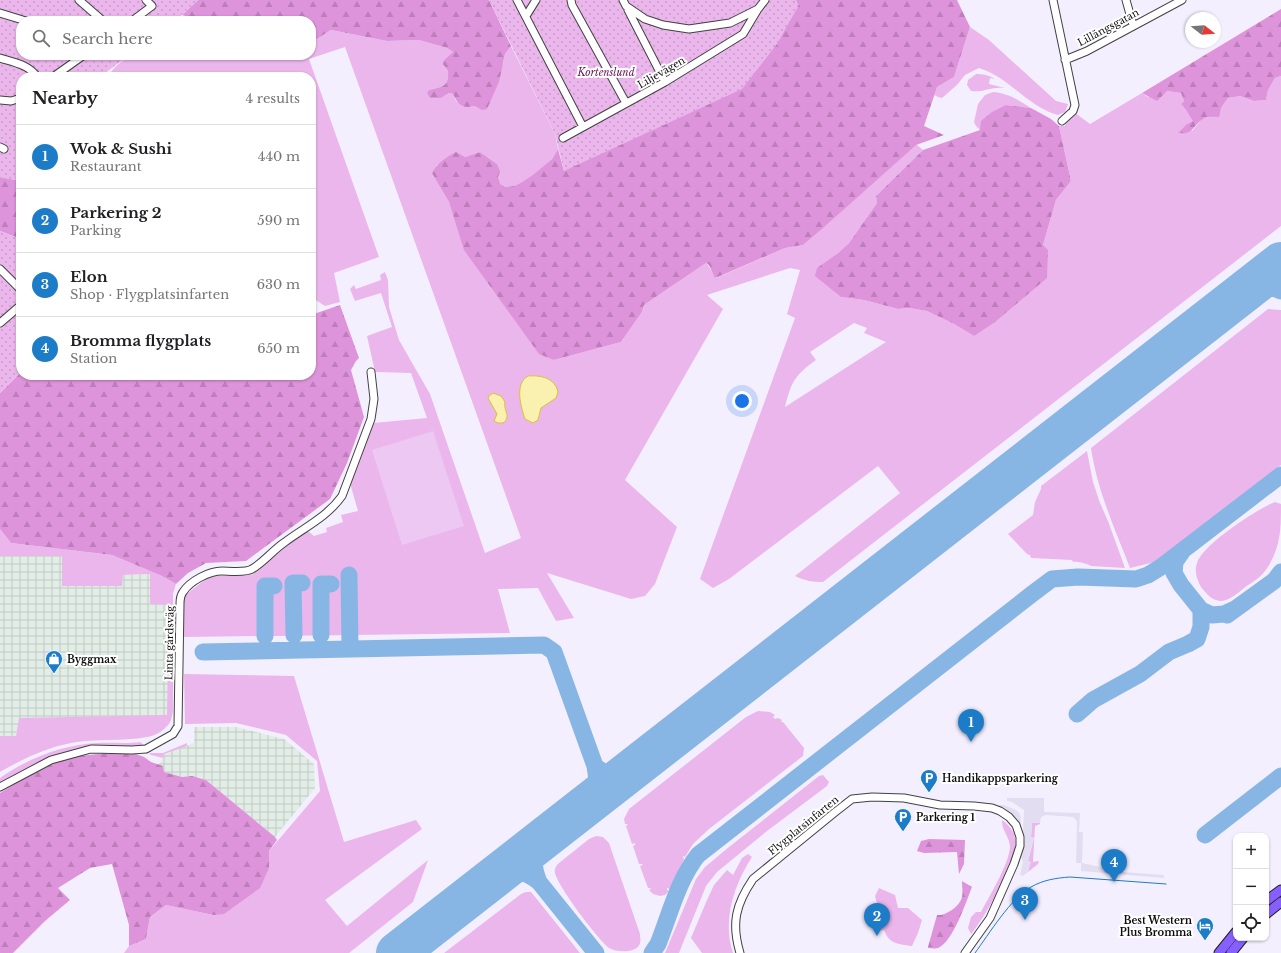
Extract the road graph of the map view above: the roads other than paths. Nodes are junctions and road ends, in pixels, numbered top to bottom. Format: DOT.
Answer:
graph roads {
  1 [pos="79,0"];
  2 [pos="146,0"];
  3 [pos="517,0"];
  4 [pos="536,0"];
  5 [pos="571,0"];
  6 [pos="765,0"];
  7 [pos="1053,0"];
  8 [pos="1126,0"];
  9 [pos="1182,0"];
  10 [pos="624,3"];
  11 [pos="758,9"];
  12 [pos="0,13"];
  13 [pos="97,16"];
  14 [pos="139,16"];
  15 [pos="526,16"];
  16 [pos="16,18"];
  17 [pos="1133,25"];
  18 [pos="0,58"];
  19 [pos="76,60"];
  20 [pos="1065,60"];
  21 [pos="33,72"];
  22 [pos="60,72"];
  23 [pos="665,82"];
  24 [pos="0,100"];
  25 [pos="16,100"];
  26 [pos="626,103"];
  27 [pos="1062,121"];
  28 [pos="584,127"];
  29 [pos="563,138"];
  30 [pos="0,269"];
  31 [pos="16,285"];
  32 [pos="16,309"];
  33 [pos="0,323"];
  34 [pos="371,372"];
  35 [pos="0,787"];
  36 [pos="1281,890"];
  37 [pos="1269,899"];
  38 [pos="1281,902"];
  39 [pos="1269,912"];
  40 [pos="1233,936"];
  41 [pos="1241,941"];
  42 [pos="740,953"];
  43 [pos="965,953"];
  44 [pos="1219,953"];
  45 [pos="1231,953"];
  1 -- 13 [label="street"];
  2 -- 14 [label="street"];
  3 -- 15 [label="street"];
  4 -- 15 [label="street"];
  5 -- 26 [label="street"];
  6 -- 11 [label="street, Liljevägen"];
  7 -- 20 [label="street"];
  8 -- 17 [label="street"];
  9 -- 17 [label="street, Lillängsgatan"];
  10 -- 11 [label="street"];
  10 -- 23 [label="street"];
  11 -- 23 [label="street, Liljevägen"];
  12 -- 16 [label="street"];
  15 -- 28 [label="street"];
  17 -- 20 [label="street, Lillängsgatan"];
  18 -- 21 [label="street"];
  19 -- 22 [label="street"];
  20 -- 27 [label="street"];
  23 -- 26 [label="street, Liljevägen"];
  24 -- 25 [label="street"];
  26 -- 28 [label="street, Liljevägen"];
  28 -- 29 [label="street, Liljevägen"];
  30 -- 31 [label="street"];
  32 -- 33 [label="street"];
  34 -- 35 [label="street, Linta gårdsväg"];
  36 -- 37 [label="main road"];
  38 -- 39 [label="main road"];
  40 -- 44 [label="main road"];
  41 -- 45 [label="main road"];
  42 -- 43 [label="street, Flygplatsinfarten"];
}
